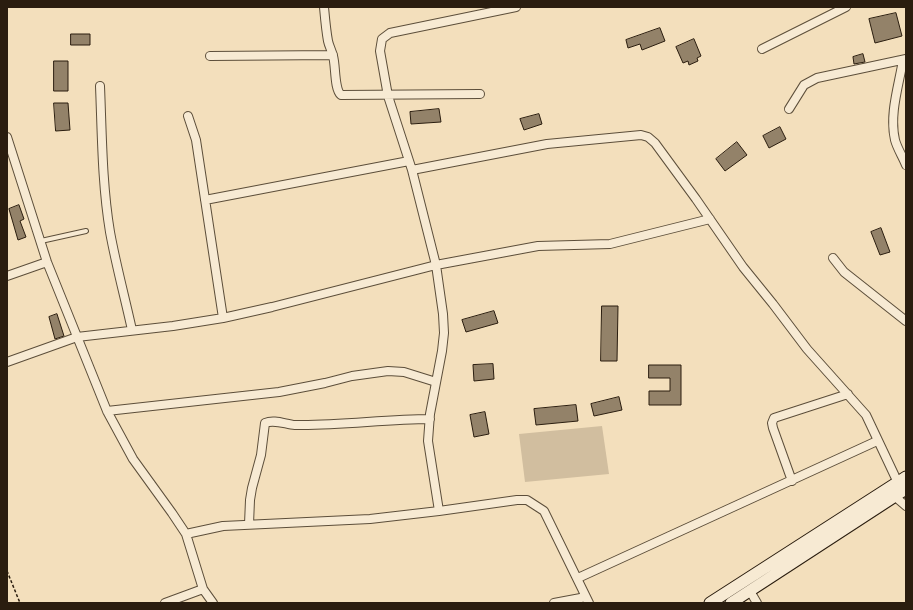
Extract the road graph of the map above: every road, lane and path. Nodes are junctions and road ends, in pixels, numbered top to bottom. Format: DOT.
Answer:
graph roads {
  1 [pos="324,7"];
  2 [pos="516,7"];
  3 [pos="846,7"];
  4 [pos="762,50"];
  5 [pos="333,55"];
  6 [pos="210,56"];
  7 [pos="905,60"];
  8 [pos="100,86"];
  9 [pos="480,94"];
  10 [pos="388,96"];
  11 [pos="788,109"];
  12 [pos="188,116"];
  13 [pos="7,137"];
  14 [pos="409,161"];
  15 [pos="906,165"];
  16 [pos="412,170"];
  17 [pos="206,200"];
  18 [pos="710,219"];
  19 [pos="86,232"];
  20 [pos="40,241"];
  21 [pos="833,258"];
  22 [pos="47,262"];
  23 [pos="436,265"];
  24 [pos="7,276"];
  25 [pos="223,318"];
  26 [pos="906,321"];
  27 [pos="132,330"];
  28 [pos="77,336"];
  29 [pos="7,362"];
  30 [pos="436,382"];
  31 [pos="848,394"];
  32 [pos="107,411"];
  33 [pos="430,419"];
  34 [pos="877,441"];
  35 [pos="792,481"];
  36 [pos="899,488"];
  37 [pos="906,506"];
  38 [pos="439,511"];
  39 [pos="845,522"];
  40 [pos="249,524"];
  41 [pos="186,534"];
  42 [pos="7,571"];
  43 [pos="578,578"];
  44 [pos="203,589"];
  45 [pos="750,591"];
  46 [pos="588,600"];
  47 [pos="20,603"];
  48 [pos="165,603"];
  49 [pos="213,603"];
  50 [pos="554,603"];
  51 [pos="710,603"];
  52 [pos="731,603"];
  53 [pos="757,603"];
  1 -- 5 [label="street"];
  2 -- 10 [label="street"];
  3 -- 4 [label="street"];
  5 -- 6 [label="street"];
  5 -- 10 [label="street"];
  7 -- 11 [label="street"];
  7 -- 15 [label="street"];
  8 -- 27 [label="street"];
  9 -- 10 [label="street"];
  10 -- 14 [label="street"];
  12 -- 17 [label="street"];
  13 -- 20 [label="street"];
  14 -- 16 [label="street"];
  14 -- 17 [label="street"];
  16 -- 18 [label="street"];
  16 -- 23 [label="street"];
  17 -- 25 [label="street"];
  18 -- 23 [label="street"];
  18 -- 31 [label="street"];
  19 -- 20 [label="lane"];
  20 -- 22 [label="street"];
  21 -- 26 [label="street"];
  22 -- 24 [label="street"];
  22 -- 28 [label="street"];
  23 -- 25 [label="street"];
  23 -- 30 [label="street"];
  25 -- 27 [label="street"];
  27 -- 28 [label="street"];
  28 -- 29 [label="street"];
  28 -- 32 [label="street"];
  30 -- 32 [label="street"];
  30 -- 33 [label="street"];
  31 -- 34 [label="street"];
  31 -- 35 [label="street"];
  32 -- 41 [label="street"];
  33 -- 38 [label="street"];
  33 -- 40 [label="street"];
  34 -- 35 [label="street"];
  34 -- 36 [label="street"];
  35 -- 43 [label="street"];
  36 -- 37 [label="street"];
  36 -- 39 [label="street"];
  38 -- 40 [label="street"];
  38 -- 43 [label="street"];
  39 -- 45 [label="street"];
  39 -- 51 [label="street"];
  40 -- 41 [label="street"];
  41 -- 44 [label="street"];
  42 -- 47 [label="path"];
  43 -- 46 [label="street"];
  44 -- 48 [label="street"];
  44 -- 49 [label="street"];
  45 -- 52 [label="street"];
  45 -- 53 [label="street"];
  46 -- 50 [label="street"];
}
